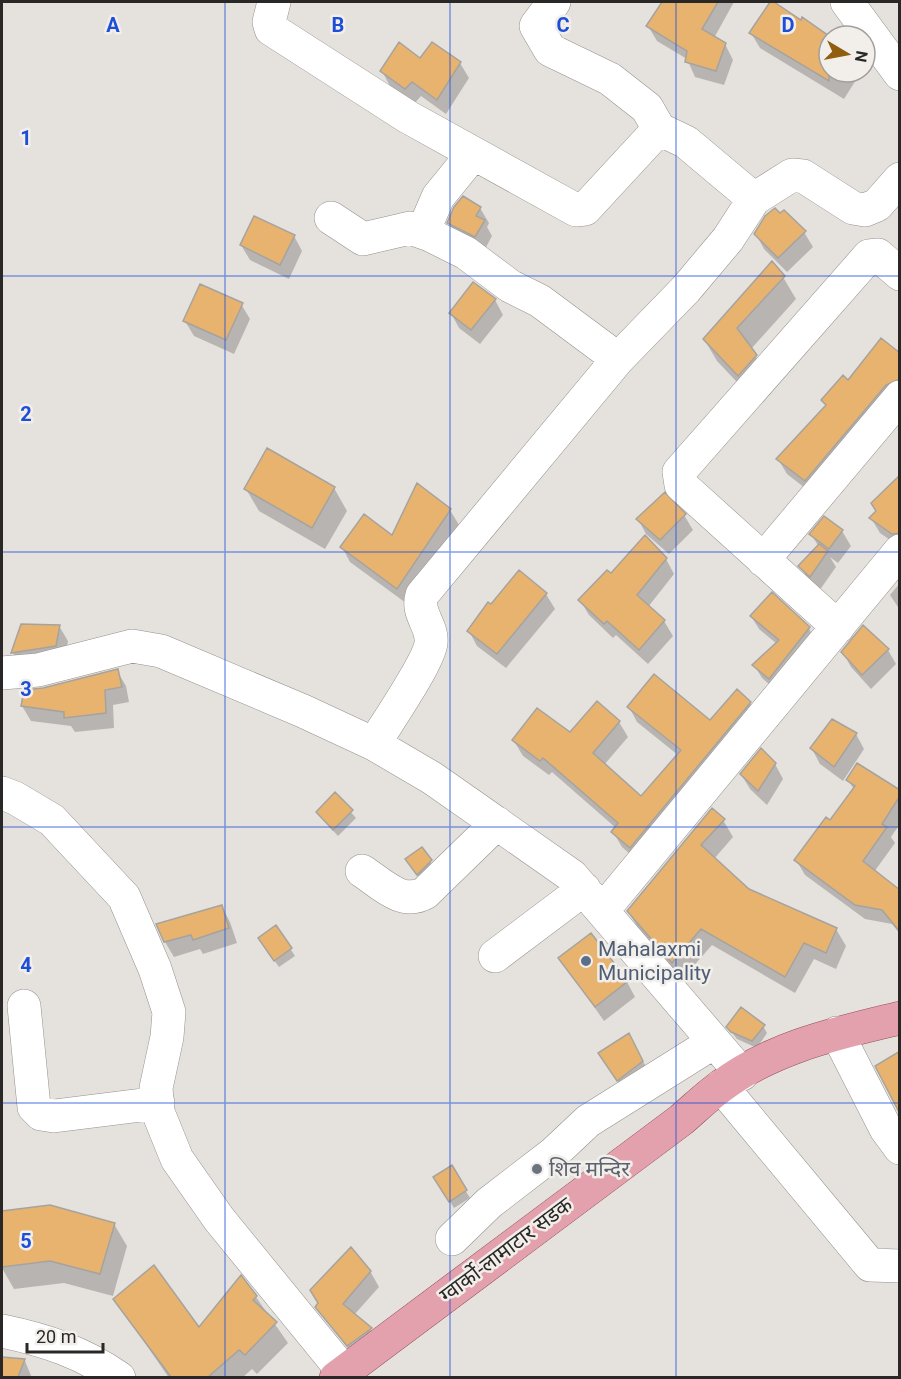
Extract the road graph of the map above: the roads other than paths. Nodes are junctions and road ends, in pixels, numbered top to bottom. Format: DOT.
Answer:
graph roads {
  1 [pos="274,2"];
  2 [pos="554,2"];
  3 [pos="847,2"];
  4 [pos="900,74"];
  5 [pos="659,129"];
  6 [pos="473,154"];
  7 [pos="900,179"];
  8 [pos="754,199"];
  9 [pos="331,218"];
  10 [pos="423,232"];
  11 [pos="900,274"];
  12 [pos="618,359"];
  13 [pos="900,397"];
  14 [pos="900,551"];
  15 [pos="763,560"];
  16 [pos="838,627"];
  17 [pos="2,673"];
  18 [pos="375,744"];
  19 [pos="2,793"];
  20 [pos="497,823"];
  21 [pos="362,872"];
  22 [pos="593,898"];
  23 [pos="495,956"];
  24 [pos="24,1006"];
  25 [pos="900,1018"];
  26 [pos="837,1033"];
  27 [pos="714,1042"];
  28 [pos="732,1080"];
  29 [pos="158,1103"];
  30 [pos="900,1148"];
  31 [pos="452,1239"];
  32 [pos="900,1266"];
  33 [pos="2,1331"];
  34 [pos="340,1374"];
  35 [pos="119,1377"];
  1 -- 6 [label="street"];
  2 -- 5 [label="street"];
  3 -- 4 [label="street"];
  5 -- 6 [label="street"];
  5 -- 8 [label="street"];
  6 -- 10 [label="street"];
  7 -- 8 [label="street"];
  8 -- 12 [label="street"];
  9 -- 10 [label="street"];
  10 -- 12 [label="street"];
  11 -- 15 [label="street"];
  12 -- 18 [label="street"];
  13 -- 15 [label="street"];
  14 -- 16 [label="street"];
  15 -- 16 [label="street"];
  16 -- 22 [label="street"];
  17 -- 18 [label="street"];
  18 -- 20 [label="street"];
  19 -- 29 [label="street"];
  20 -- 21 [label="street"];
  20 -- 22 [label="street"];
  22 -- 23 [label="street"];
  22 -- 27 [label="street"];
  24 -- 29 [label="street"];
  25 -- 26 [label="main road, ग्वार्को-लामाटार सडक"];
  26 -- 28 [label="main road, ग्वार्को-लामाटार सडक"];
  26 -- 30 [label="street"];
  27 -- 28 [label="street"];
  27 -- 31 [label="street"];
  28 -- 32 [label="street"];
  28 -- 34 [label="main road, ग्वार्को-लामाटार सडक"];
  29 -- 34 [label="street"];
  33 -- 35 [label="street"];
}
